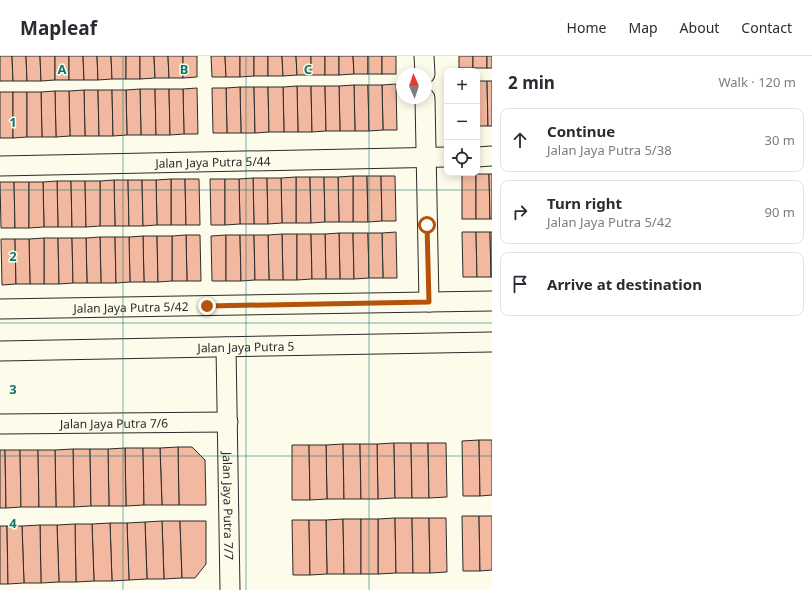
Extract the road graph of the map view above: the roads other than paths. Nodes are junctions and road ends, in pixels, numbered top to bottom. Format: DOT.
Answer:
graph roads {
  1 [pos="424,56"];
  2 [pos="425,68"];
  3 [pos="425,104"];
  4 [pos="492,156"];
  5 [pos="444,157"];
  6 [pos="480,157"];
  7 [pos="426,158"];
  8 [pos="0,166"];
  9 [pos="492,301"];
  10 [pos="429,302"];
  11 [pos="0,309"];
  12 [pos="492,342"];
  13 [pos="226,347"];
  14 [pos="0,351"];
  15 [pos="228,422"];
  16 [pos="0,424"];
  17 [pos="230,590"];
  1 -- 2 [label="street"];
  3 -- 7 [label="street"];
  4 -- 6 [label="street"];
  5 -- 7 [label="street, Jalan Jaya Putra 5/44"];
  7 -- 8 [label="street, Jalan Jaya Putra 5/44"];
  7 -- 10 [label="street"];
  9 -- 10 [label="street, Jalan Jaya Putra 5/42"];
  10 -- 11 [label="street, Jalan Jaya Putra 5/42"];
  12 -- 13 [label="street, Jalan Jaya Putra 5"];
  13 -- 14 [label="street, Jalan Jaya Putra 5"];
  13 -- 15 [label="street, Jalan Jaya Putra 7/7"];
  15 -- 16 [label="street, Jalan Jaya Putra 7/6"];
  15 -- 17 [label="street, Jalan Jaya Putra 7/7"];
}
